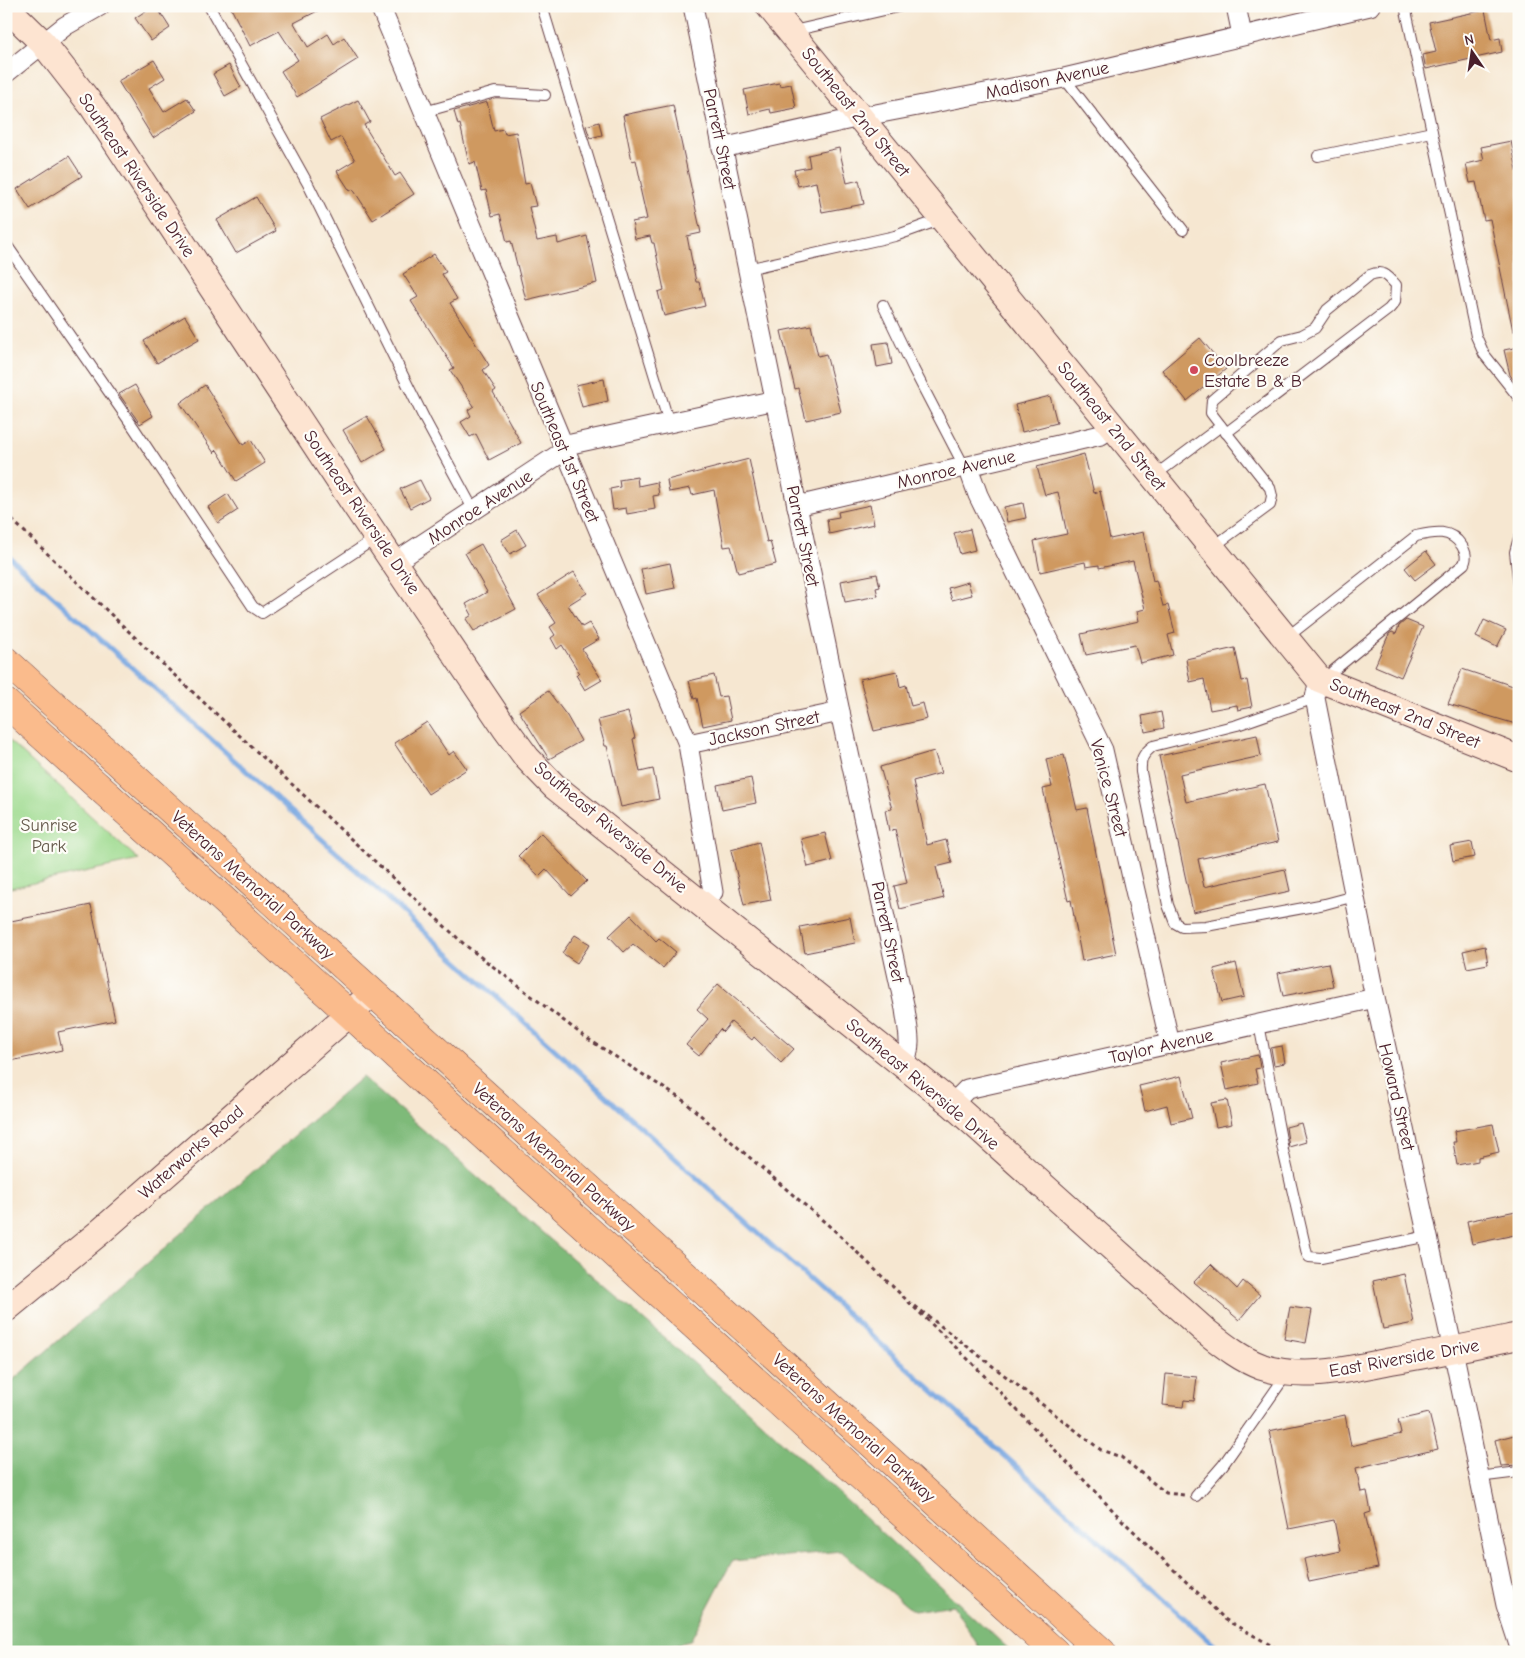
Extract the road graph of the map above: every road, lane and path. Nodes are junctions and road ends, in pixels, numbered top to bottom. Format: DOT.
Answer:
graph roads {
  1 [pos="100,6"];
  2 [pos="209,6"];
  3 [pos="380,6"];
  4 [pos="542,6"];
  5 [pos="693,6"];
  6 [pos="769,6"];
  7 [pos="902,6"];
  8 [pos="1236,6"];
  9 [pos="1370,6"];
  10 [pos="1405,6"];
  11 [pos="6,7"];
  12 [pos="790,32"];
  13 [pos="1242,35"];
  14 [pos="43,43"];
  15 [pos="6,73"];
  16 [pos="1064,78"];
  17 [pos="545,95"];
  18 [pos="424,112"];
  19 [pos="860,117"];
  20 [pos="1432,132"];
  21 [pos="722,148"];
  22 [pos="1318,156"];
  23 [pos="942,218"];
  24 [pos="1184,230"];
  25 [pos="6,244"];
  26 [pos="747,269"];
  27 [pos="883,305"];
  28 [pos="1519,398"];
  29 [pos="776,400"];
  30 [pos="669,423"];
  31 [pos="1112,426"];
  32 [pos="1224,429"];
  33 [pos="563,448"];
  34 [pos="966,467"];
  35 [pos="1154,477"];
  36 [pos="797,506"];
  37 [pos="474,511"];
  38 [pos="6,514"];
  39 [pos="378,537"];
  40 [pos="1519,538"];
  41 [pos="1212,547"];
  42 [pos="395,562"];
  43 [pos="1519,586"];
  44 [pos="1286,638"];
  45 [pos="6,661"];
  46 [pos="1320,686"];
  47 [pos="6,703"];
  48 [pos="840,712"];
  49 [pos="688,744"];
  50 [pos="1519,759"];
  51 [pos="1355,896"];
  52 [pos="703,904"];
  53 [pos="373,993"];
  54 [pos="1375,998"];
  55 [pos="349,1013"];
  56 [pos="1259,1024"];
  57 [pos="1170,1044"];
  58 [pos="903,1063"];
  59 [pos="952,1104"];
  60 [pos="1428,1236"];
  61 [pos="903,1297"];
  62 [pos="6,1309"];
  63 [pos="1519,1336"];
  64 [pos="1453,1350"];
  65 [pos="1288,1372"];
  66 [pos="1519,1472"];
  67 [pos="1478,1477"];
  68 [pos="1196,1496"];
  69 [pos="1519,1644"];
  70 [pos="1055,1652"];
  71 [pos="1102,1652"];
  72 [pos="1283,1652"];
  1 -- 14 [label="street"];
  2 -- 37 [label="lane"];
  3 -- 18 [label="street, Southeast 1st Street"];
  4 -- 30 [label="lane"];
  5 -- 21 [label="street, Parrett Street"];
  6 -- 12 [label="street, Southeast 2nd Street"];
  7 -- 12 [label="lane"];
  8 -- 13 [label="street"];
  9 -- 13 [label="street, Madison Avenue"];
  10 -- 20 [label="lane"];
  11 -- 14 [label="street, Southeast Riverside Drive"];
  12 -- 19 [label="street, Southeast 2nd Street"];
  13 -- 16 [label="street, Madison Avenue"];
  14 -- 15 [label="street"];
  14 -- 39 [label="street, Southeast Riverside Drive"];
  16 -- 19 [label="street, Madison Avenue"];
  16 -- 24 [label="lane"];
  17 -- 18 [label="lane"];
  18 -- 33 [label="street, Southeast 1st Street"];
  19 -- 21 [label="street, Madison Avenue"];
  19 -- 23 [label="street, Southeast 2nd Street"];
  20 -- 22 [label="lane"];
  20 -- 28 [label="lane"];
  21 -- 26 [label="street, Parrett Street"];
  23 -- 26 [label="lane"];
  23 -- 31 [label="street, Southeast 2nd Street"];
  25 -- 39 [label="lane"];
  26 -- 29 [label="street, Parrett Street"];
  27 -- 34 [label="lane"];
  29 -- 30 [label="street, Monroe Avenue"];
  29 -- 36 [label="street, Parrett Street"];
  30 -- 33 [label="street, Monroe Avenue"];
  31 -- 34 [label="street, Monroe Avenue"];
  31 -- 35 [label="street, Southeast 2nd Street"];
  32 -- 32 [label="lane"];
  32 -- 35 [label="lane"];
  32 -- 41 [label="lane"];
  33 -- 37 [label="street, Monroe Avenue"];
  33 -- 49 [label="street, Southeast 1st Street"];
  34 -- 36 [label="street, Monroe Avenue"];
  34 -- 57 [label="street, Venice Street"];
  35 -- 41 [label="street, Southeast 2nd Street"];
  36 -- 48 [label="street, Parrett Street"];
  37 -- 42 [label="street, Monroe Avenue"];
  38 -- 61 [label="path"];
  39 -- 42 [label="street, Southeast Riverside Drive"];
  40 -- 43 [label="lane"];
  41 -- 44 [label="street, Southeast 2nd Street"];
  42 -- 52 [label="street, Southeast Riverside Drive"];
  44 -- 46 [label="street, Southeast 2nd Street"];
  44 -- 46 [label="lane"];
  45 -- 53 [label="highway, Veterans Memorial Parkway"];
  46 -- 50 [label="street, Southeast 2nd Street"];
  46 -- 51 [label="street, Howard Street"];
  46 -- 51 [label="lane"];
  47 -- 55 [label="highway, Veterans Memorial Parkway"];
  48 -- 49 [label="street, Jackson Street"];
  48 -- 58 [label="street, Parrett Street"];
  49 -- 52 [label="street, Southeast 1st Street"];
  51 -- 54 [label="street, Howard Street"];
  52 -- 58 [label="street, Southeast Riverside Drive"];
  53 -- 55 [label="street, Waterworks Road"];
  53 -- 71 [label="highway, Veterans Memorial Parkway"];
  54 -- 56 [label="street, Taylor Avenue"];
  54 -- 60 [label="street, Howard Street"];
  55 -- 62 [label="street, Waterworks Road"];
  55 -- 70 [label="highway, Veterans Memorial Parkway"];
  56 -- 57 [label="street, Taylor Avenue"];
  56 -- 60 [label="lane"];
  57 -- 59 [label="street, Taylor Avenue"];
  58 -- 59 [label="street, Southeast Riverside Drive"];
  59 -- 65 [label="street, Southeast Riverside Drive"];
  60 -- 64 [label="street, Howard Street"];
  61 -- 68 [label="path"];
  61 -- 72 [label="path"];
  63 -- 64 [label="street, East Riverside Drive"];
  64 -- 65 [label="street, East Riverside Drive"];
  64 -- 67 [label="street, Howard Street"];
  65 -- 68 [label="lane"];
  66 -- 67 [label="lane"];
  67 -- 69 [label="street, Howard Street"];
}
